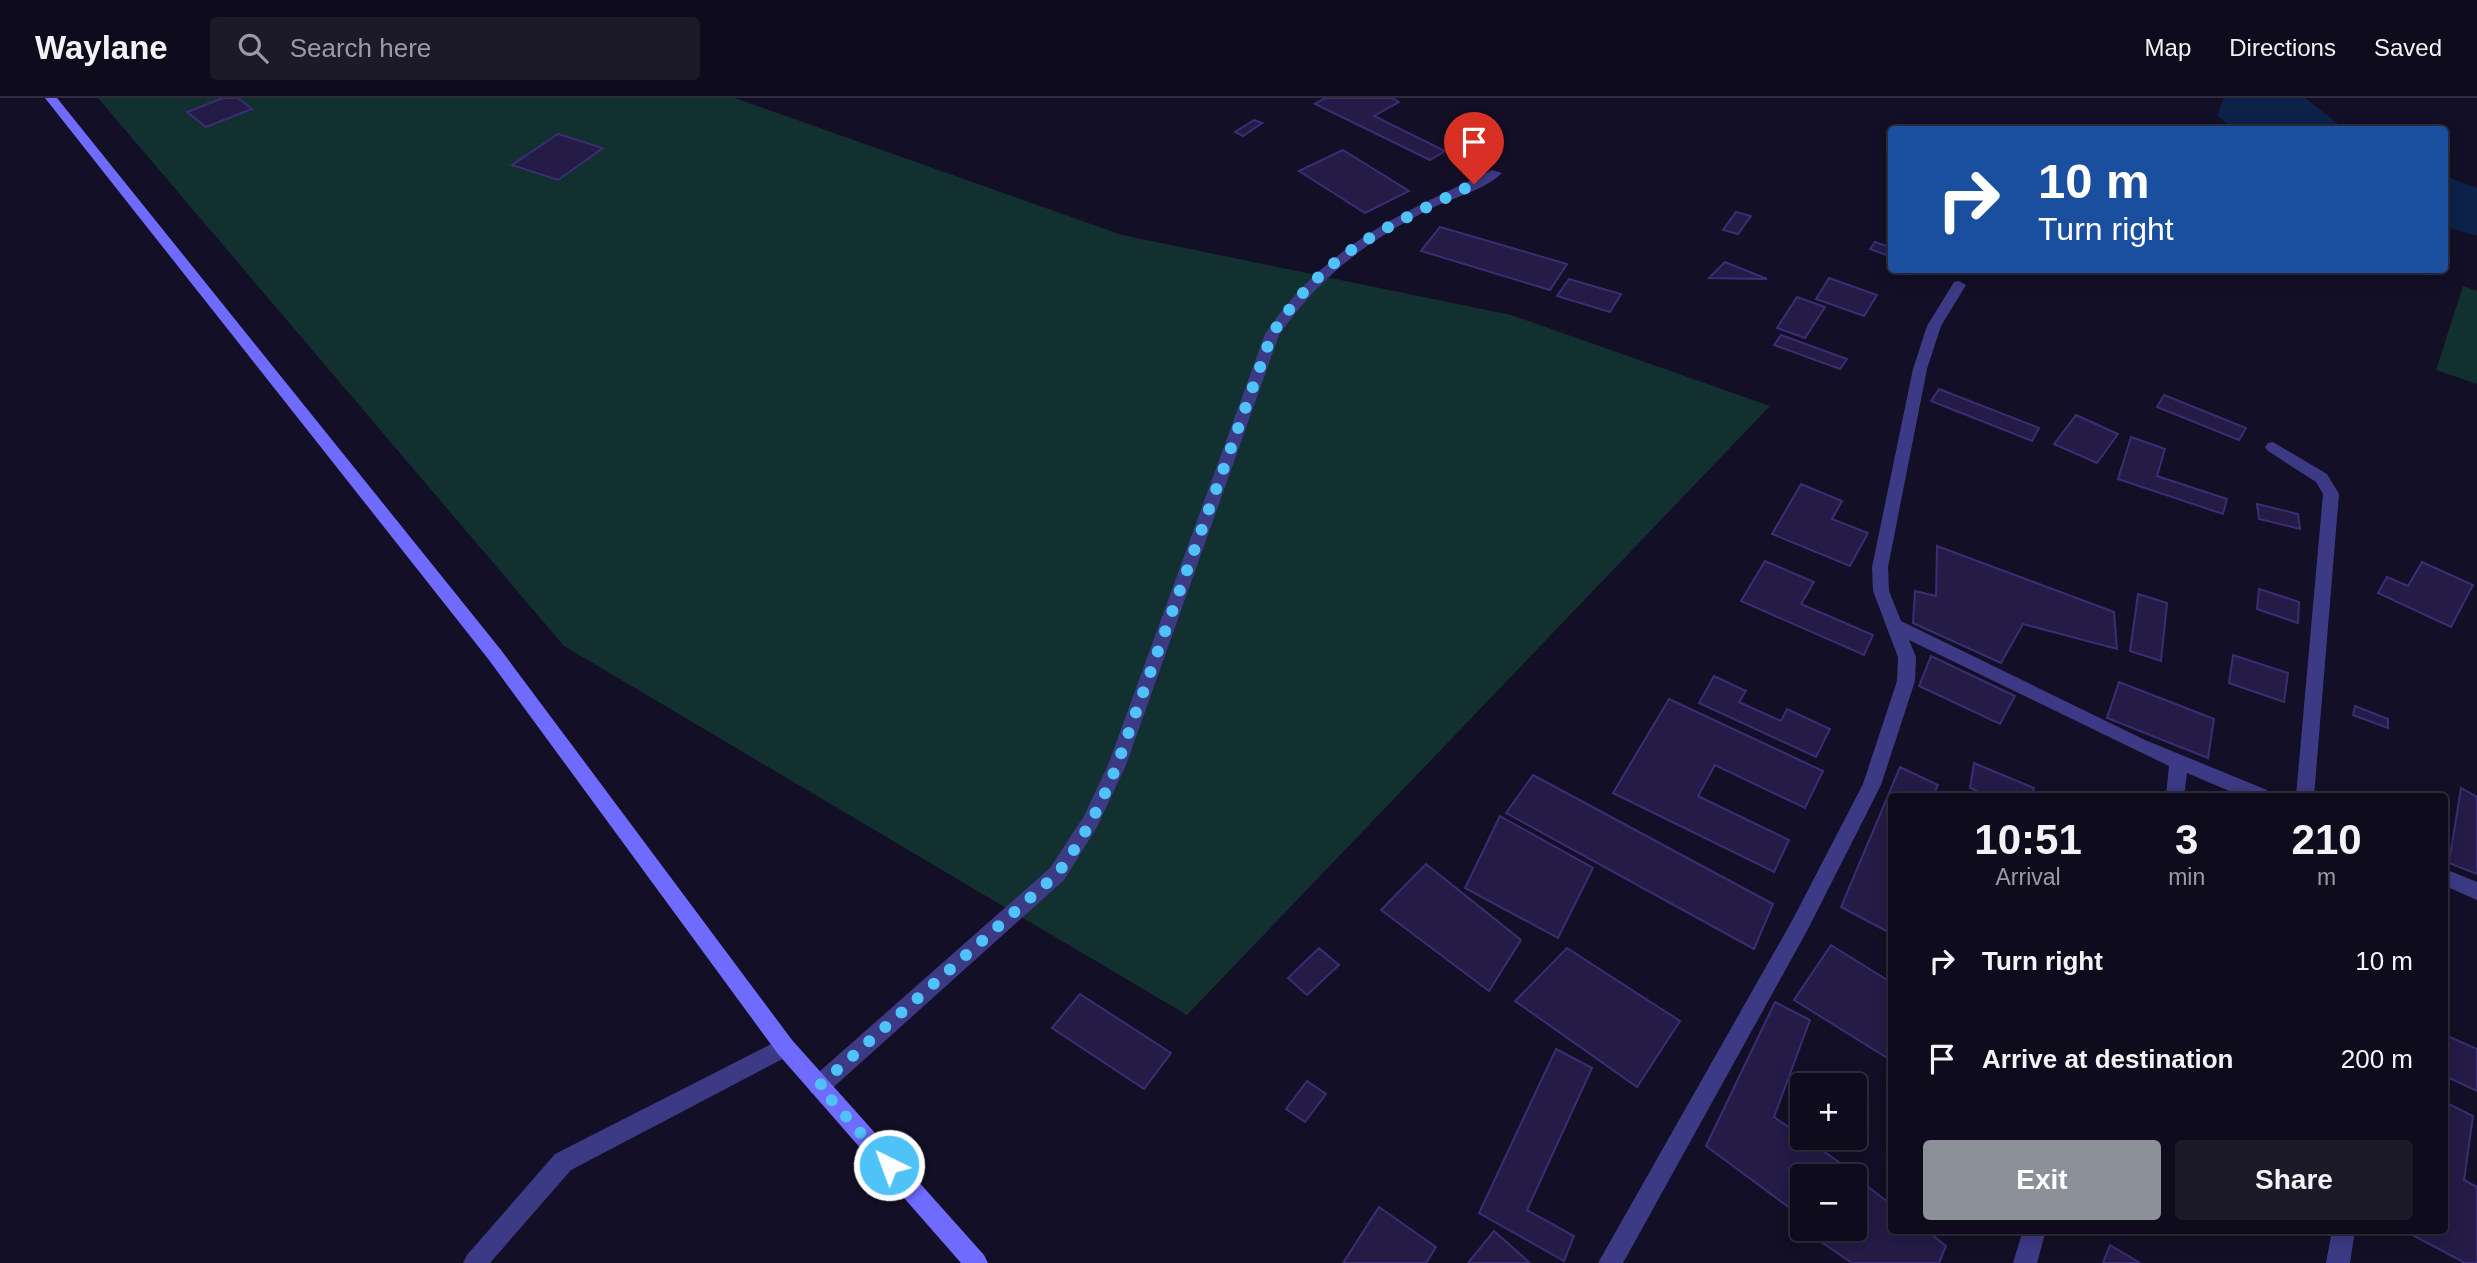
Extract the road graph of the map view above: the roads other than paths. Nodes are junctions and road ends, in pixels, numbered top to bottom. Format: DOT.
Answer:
graph roads {
  1 [pos="51,98"];
  2 [pos="1496,173"];
  3 [pos="1959,285"];
  4 [pos="2273,447"];
  5 [pos="1894,625"];
  6 [pos="2179,761"];
  7 [pos="2175,793"];
  8 [pos="2253,793"];
  9 [pos="2305,793"];
  10 [pos="2448,878"];
  11 [pos="2477,891"];
  12 [pos="785,1047"];
  13 [pos="819,1086"];
  14 [pos="2034,1234"];
  15 [pos="2343,1234"];
  16 [pos="475,1263"];
  17 [pos="976,1263"];
  18 [pos="1610,1263"];
  19 [pos="2025,1263"];
  20 [pos="2338,1263"];
  1 -- 12 [label="main road"];
  2 -- 13 [label="street"];
  3 -- 5 [label="street"];
  4 -- 9 [label="street"];
  5 -- 6 [label="street"];
  5 -- 18 [label="street"];
  6 -- 7 [label="street"];
  6 -- 8 [label="street"];
  10 -- 11 [label="street"];
  12 -- 13 [label="main road"];
  12 -- 16 [label="street"];
  13 -- 17 [label="main road"];
  14 -- 19 [label="street"];
  15 -- 20 [label="street"];
}
